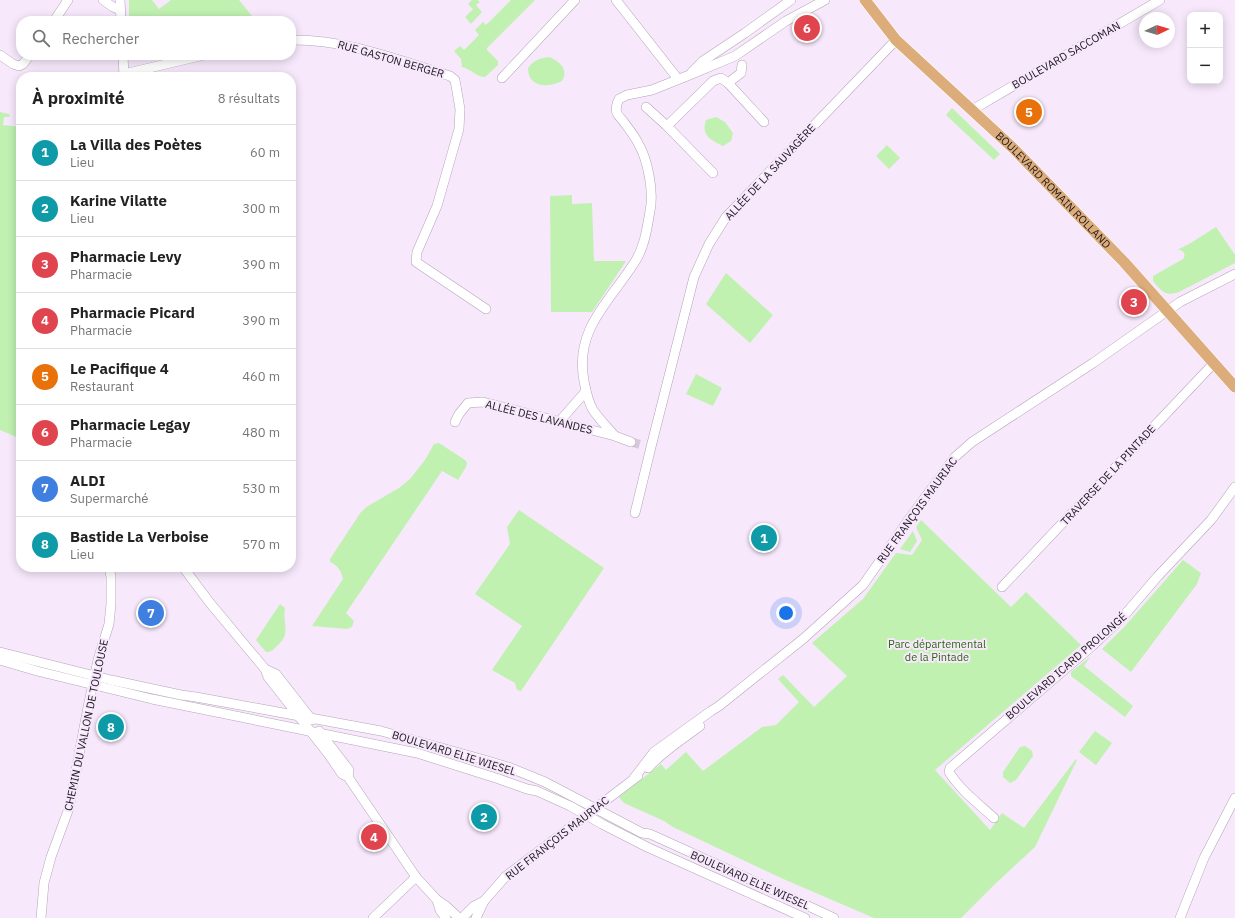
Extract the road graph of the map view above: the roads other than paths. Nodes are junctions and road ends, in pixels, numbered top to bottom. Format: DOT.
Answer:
graph roads {
  1 [pos="68,0"];
  2 [pos="103,0"];
  3 [pos="120,0"];
  4 [pos="575,0"];
  5 [pos="616,0"];
  6 [pos="791,0"];
  7 [pos="825,0"];
  8 [pos="865,0"];
  9 [pos="1160,0"];
  10 [pos="120,10"];
  11 [pos="57,16"];
  12 [pos="121,16"];
  13 [pos="296,40"];
  14 [pos="896,40"];
  15 [pos="744,50"];
  16 [pos="0,55"];
  17 [pos="735,56"];
  18 [pos="26,60"];
  19 [pos="123,60"];
  20 [pos="185,60"];
  21 [pos="742,65"];
  22 [pos="124,72"];
  23 [pos="139,72"];
  24 [pos="687,76"];
  25 [pos="502,78"];
  26 [pos="678,79"];
  27 [pos="728,83"];
  28 [pos="646,107"];
  29 [pos="972,110"];
  30 [pos="764,122"];
  31 [pos="666,126"];
  32 [pos="714,173"];
  33 [pos="1235,274"];
  34 [pos="486,309"];
  35 [pos="1168,311"];
  36 [pos="1214,363"];
  37 [pos="1235,387"];
  38 [pos="586,391"];
  39 [pos="455,422"];
  40 [pos="559,422"];
  41 [pos="615,436"];
  42 [pos="631,442"];
  43 [pos="1235,487"];
  44 [pos="635,513"];
  45 [pos="110,572"];
  46 [pos="112,572"];
  47 [pos="187,572"];
  48 [pos="111,577"];
  49 [pos="1002,587"];
  50 [pos="0,652"];
  51 [pos="0,660"];
  52 [pos="265,669"];
  53 [pos="95,675"];
  54 [pos="93,685"];
  55 [pos="297,715"];
  56 [pos="310,718"];
  57 [pos="310,731"];
  58 [pos="320,733"];
  59 [pos="348,777"];
  60 [pos="1235,798"];
  61 [pos="595,808"];
  62 [pos="586,815"];
  63 [pos="994,818"];
  64 [pos="416,877"];
  65 [pos="437,900"];
  66 [pos="484,901"];
  67 [pos="462,917"];
  68 [pos="41,918"];
  69 [pos="373,918"];
  70 [pos="446,918"];
  71 [pos="476,918"];
  72 [pos="805,918"];
  73 [pos="834,918"];
  74 [pos="1180,918"];
  1 -- 11 [label="street"];
  2 -- 10 [label="street"];
  3 -- 10 [label="street"];
  4 -- 25 [label="street"];
  5 -- 26 [label="street"];
  6 -- 24 [label="street"];
  7 -- 15 [label="street"];
  8 -- 14 [label="main road, BOULEVARD ROMAIN ROLLAND"];
  9 -- 29 [label="street, BOULEVARD SACCOMAN"];
  10 -- 12 [label="street"];
  13 -- 34 [label="street, RUE GASTON BERGER"];
  14 -- 29 [label="main road, BOULEVARD ROMAIN ROLLAND"];
  14 -- 44 [label="street, ALLÉE DE LA SAUVAGÈRE"];
  15 -- 17 [label="street"];
  15 -- 21 [label="street"];
  16 -- 18 [label="street"];
  17 -- 21 [label="street"];
  17 -- 24 [label="street"];
  19 -- 22 [label="street"];
  20 -- 23 [label="street"];
  21 -- 27 [label="street"];
  24 -- 26 [label="street"];
  26 -- 38 [label="street"];
  27 -- 30 [label="street"];
  27 -- 31 [label="street"];
  28 -- 31 [label="street"];
  29 -- 35 [label="main road, BOULEVARD ROMAIN ROLLAND"];
  31 -- 32 [label="street"];
  33 -- 35 [label="street, RUE FRANÇOIS MAURIAC"];
  35 -- 36 [label="main road, BOULEVARD ROMAIN ROLLAND"];
  35 -- 61 [label="street, RUE FRANÇOIS MAURIAC"];
  36 -- 37 [label="main road, BOULEVARD ROMAIN ROLLAND"];
  36 -- 49 [label="street, TRAVERSE DE LA PINTADE"];
  38 -- 40 [label="street"];
  38 -- 41 [label="street"];
  39 -- 40 [label="street, ALLÉE DES LAVANDES"];
  40 -- 41 [label="street, ALLÉE DES LAVANDES"];
  41 -- 42 [label="street, ALLÉE DES LAVANDES"];
  43 -- 63 [label="street, BOULEVARD ICARD PROLONGÉ"];
  45 -- 48 [label="street, CHEMIN DU VALLON DE TOULOUSE"];
  46 -- 48 [label="street, CHEMIN DU VALLON DE TOULOUSE"];
  47 -- 52 [label="street"];
  48 -- 53 [label="street, CHEMIN DU VALLON DE TOULOUSE"];
  50 -- 53 [label="street, BOULEVARD ELIE WIESEL"];
  51 -- 54 [label="street, BOULEVARD ELIE WIESEL"];
  52 -- 55 [label="street"];
  52 -- 56 [label="street"];
  53 -- 54 [label="street, CHEMIN DU VALLON DE TOULOUSE"];
  53 -- 55 [label="street, BOULEVARD ELIE WIESEL"];
  54 -- 57 [label="street, BOULEVARD ELIE WIESEL"];
  54 -- 68 [label="street, CHEMIN DU VALLON DE TOULOUSE"];
  55 -- 56 [label="street, BOULEVARD ELIE WIESEL"];
  55 -- 57 [label="street"];
  56 -- 58 [label="street"];
  56 -- 61 [label="street, BOULEVARD ELIE WIESEL"];
  57 -- 58 [label="street, BOULEVARD ELIE WIESEL"];
  57 -- 59 [label="street"];
  58 -- 59 [label="street"];
  58 -- 62 [label="street, BOULEVARD ELIE WIESEL"];
  59 -- 64 [label="street"];
  60 -- 74 [label="street"];
  61 -- 62 [label="street, RUE FRANÇOIS MAURIAC"];
  61 -- 73 [label="street, BOULEVARD ELIE WIESEL"];
  62 -- 66 [label="street, RUE FRANÇOIS MAURIAC"];
  62 -- 72 [label="street, BOULEVARD ELIE WIESEL"];
  64 -- 65 [label="street"];
  64 -- 69 [label="street"];
  65 -- 67 [label="street"];
  65 -- 70 [label="street"];
  66 -- 67 [label="street, RUE FRANÇOIS MAURIAC"];
  66 -- 71 [label="street, RUE FRANÇOIS MAURIAC"];
}
